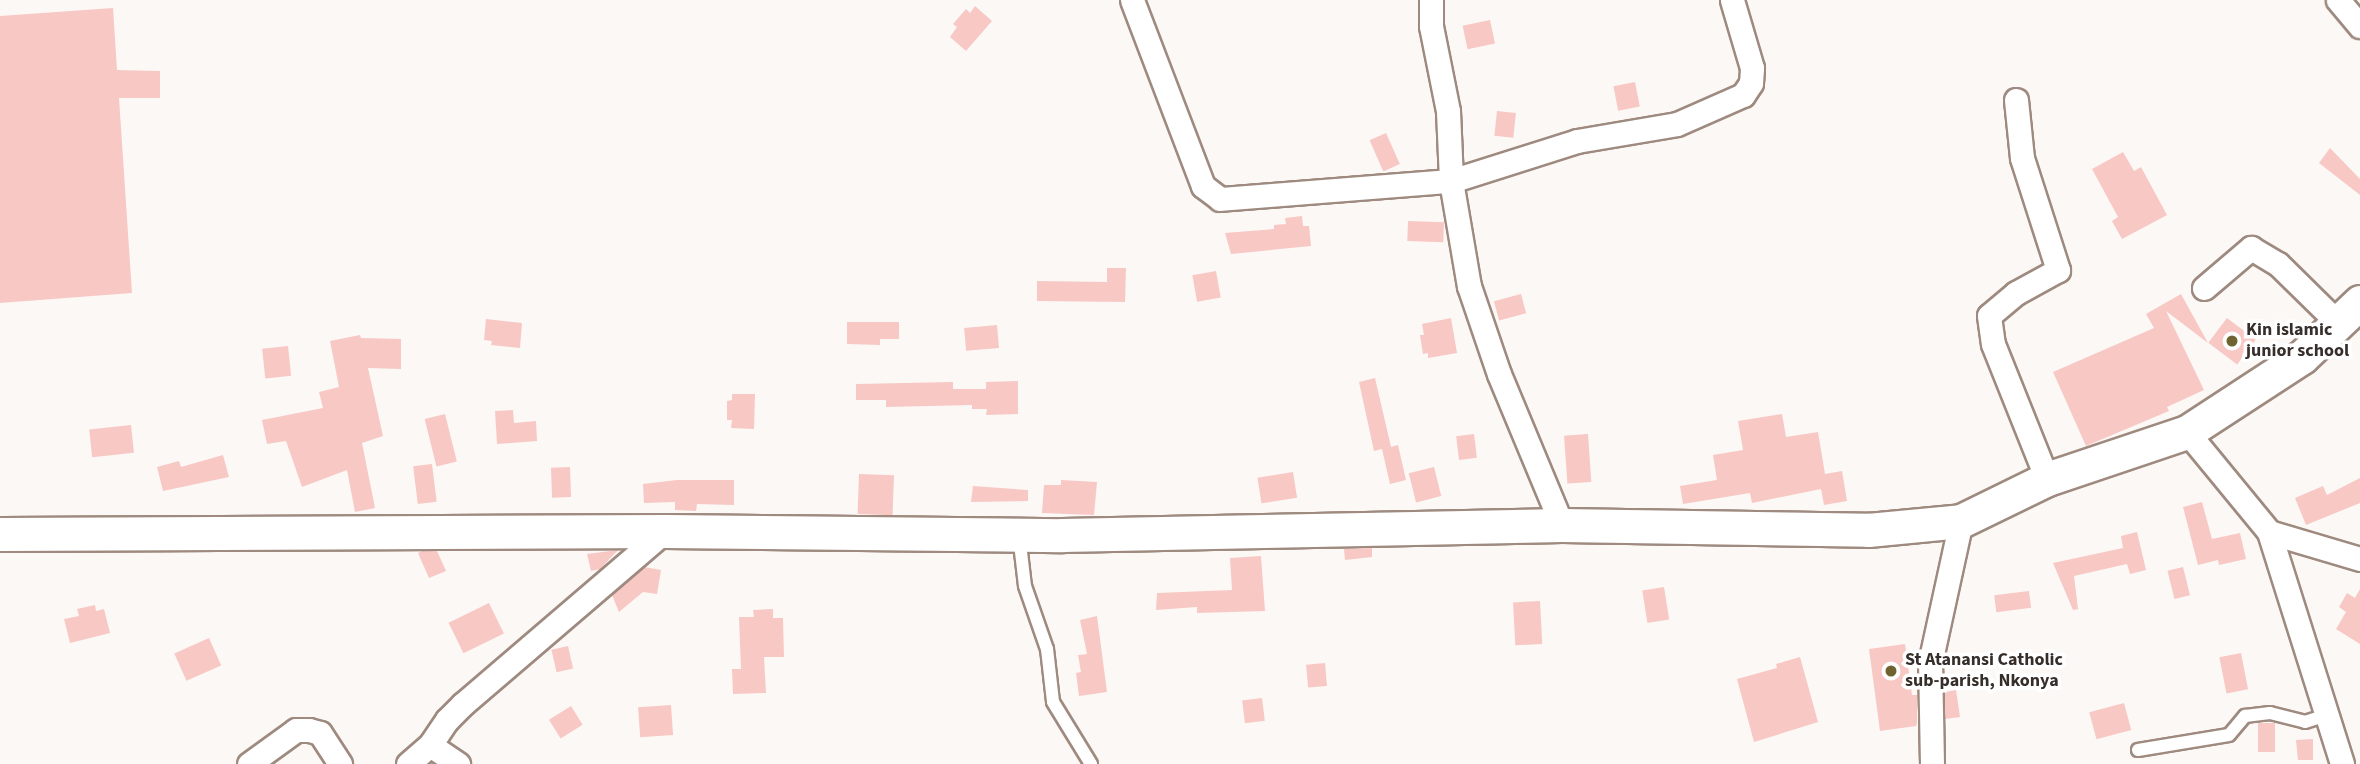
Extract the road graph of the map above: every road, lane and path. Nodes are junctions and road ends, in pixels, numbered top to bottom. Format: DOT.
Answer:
graph roads {
  1 [pos="1132,0"];
  2 [pos="1431,0"];
  3 [pos="1732,0"];
  4 [pos="2338,0"];
  5 [pos="2360,26"];
  6 [pos="2016,100"];
  7 [pos="1451,181"];
  8 [pos="2204,288"];
  9 [pos="2349,312"];
  10 [pos="2187,432"];
  11 [pos="2047,479"];
  12 [pos="1961,521"];
  13 [pos="1562,525"];
  14 [pos="665,531"];
  15 [pos="2269,532"];
  16 [pos="0,534"];
  17 [pos="1019,535"];
  18 [pos="2360,559"];
  19 [pos="2326,715"];
  20 [pos="430,745"];
  21 [pos="2138,750"];
  22 [pos="249,764"];
  23 [pos="340,764"];
  24 [pos="408,764"];
  25 [pos="458,764"];
  26 [pos="1091,764"];
  27 [pos="1932,764"];
  28 [pos="2342,764"];
  1 -- 7 [label="street"];
  2 -- 7 [label="street"];
  3 -- 7 [label="street"];
  4 -- 5 [label="street"];
  6 -- 11 [label="street"];
  7 -- 13 [label="street"];
  8 -- 9 [label="street"];
  9 -- 10 [label="street"];
  10 -- 11 [label="street"];
  10 -- 15 [label="street"];
  11 -- 12 [label="street"];
  12 -- 13 [label="street"];
  12 -- 27 [label="street"];
  13 -- 17 [label="street"];
  14 -- 16 [label="street"];
  14 -- 17 [label="street"];
  14 -- 20 [label="street"];
  15 -- 18 [label="street"];
  15 -- 19 [label="street"];
  17 -- 26 [label="lane"];
  19 -- 21 [label="lane"];
  19 -- 28 [label="street"];
  20 -- 24 [label="street"];
  20 -- 25 [label="street"];
  22 -- 23 [label="street"];
}
